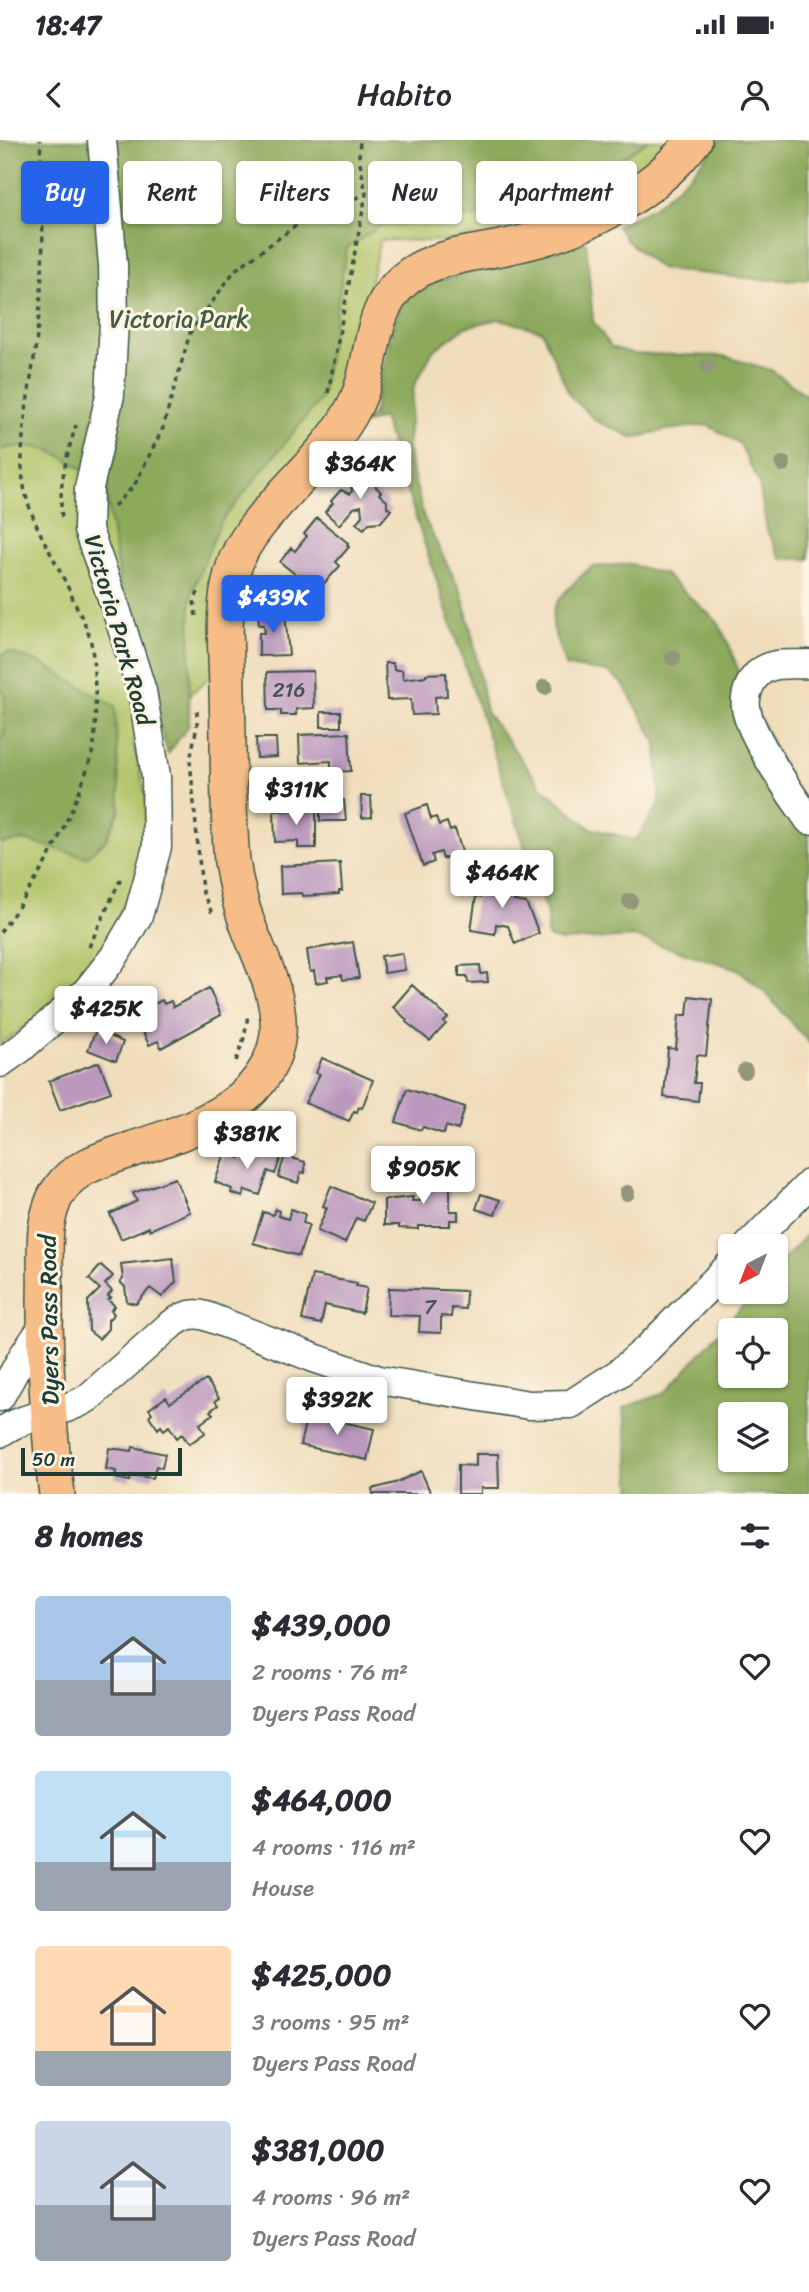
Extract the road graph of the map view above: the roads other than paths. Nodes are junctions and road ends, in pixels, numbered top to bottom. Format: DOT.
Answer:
graph roads {
  1 [pos="102,140"];
  2 [pos="694,140"];
  3 [pos="809,664"];
  4 [pos="809,820"];
  5 [pos="0,1063"];
  6 [pos="809,1184"];
  7 [pos="760,1234"];
  8 [pos="718,1277"];
  9 [pos="45,1324"];
  10 [pos="0,1397"];
  11 [pos="50,1413"];
  12 [pos="0,1433"];
  13 [pos="57,1494"];
  1 -- 5 [label="street, Victoria Park Road"];
  2 -- 9 [label="main road, Dyers Pass Road"];
  3 -- 4 [label="street"];
  6 -- 7 [label="street"];
  8 -- 11 [label="street"];
  9 -- 10 [label="street"];
  9 -- 11 [label="main road, Dyers Pass Road"];
  11 -- 12 [label="street"];
  11 -- 13 [label="main road, Dyers Pass Road"];
}
